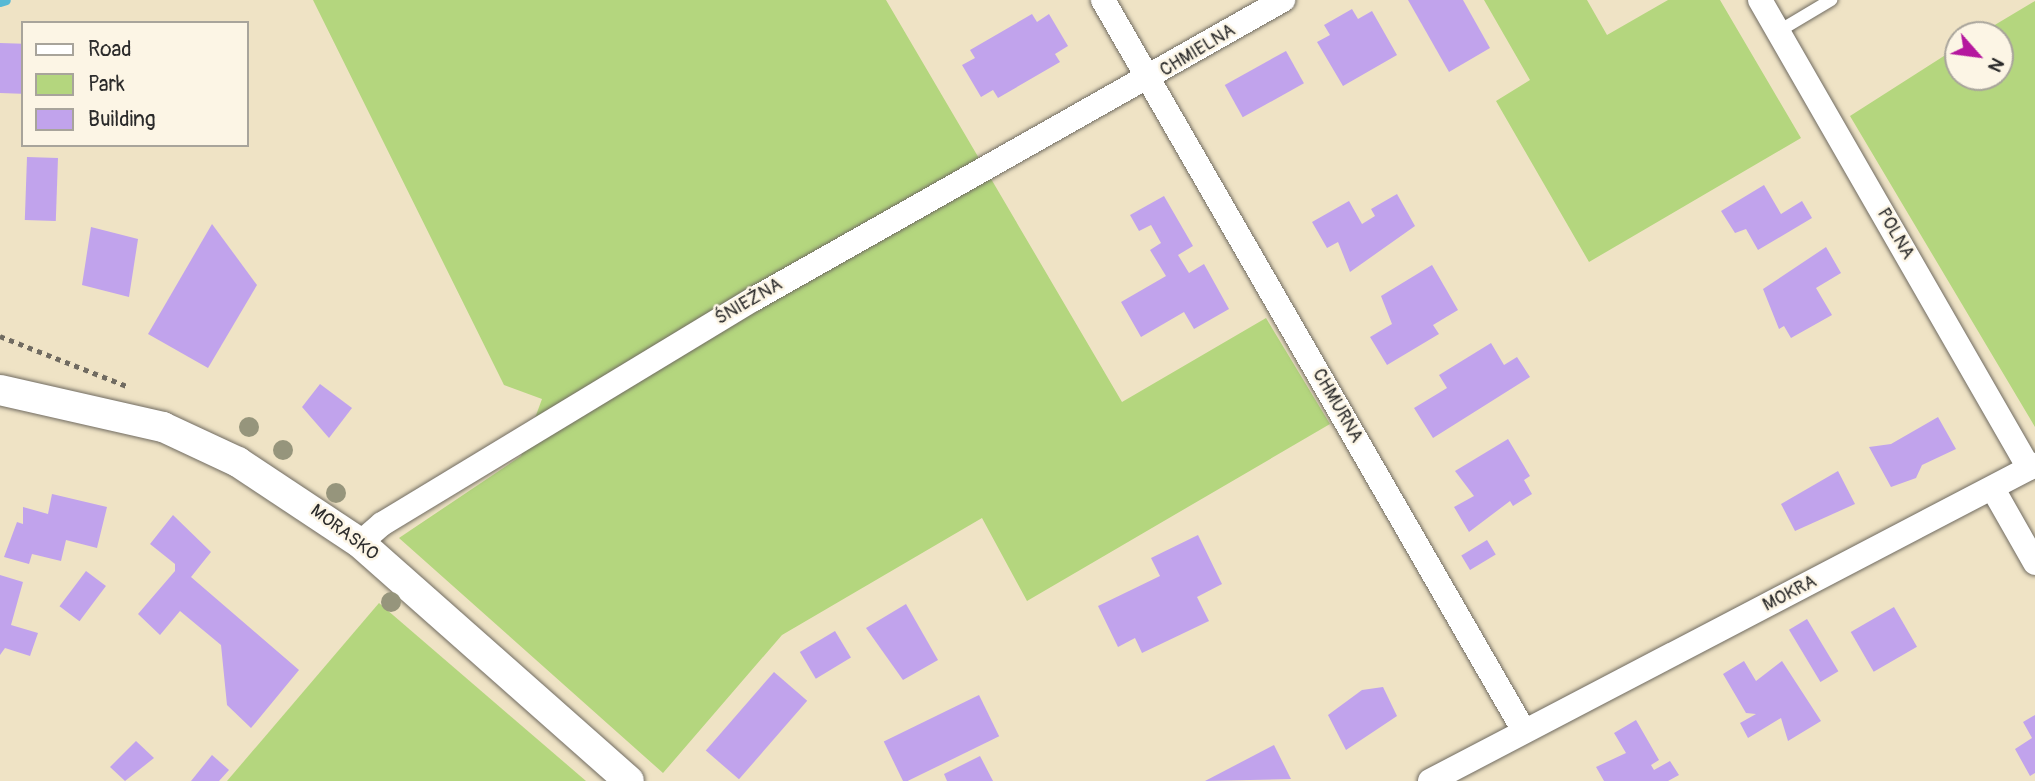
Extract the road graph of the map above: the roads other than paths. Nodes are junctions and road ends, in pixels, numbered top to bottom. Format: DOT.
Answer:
graph roads {
  1 [pos="1103,0"];
  2 [pos="1283,0"];
  3 [pos="1760,0"];
  4 [pos="1831,0"];
  5 [pos="1779,31"];
  6 [pos="1149,80"];
  7 [pos="0,390"];
  8 [pos="2032,467"];
  9 [pos="1993,489"];
  10 [pos="360,543"];
  11 [pos="2035,562"];
  12 [pos="1534,726"];
  13 [pos="629,781"];
  14 [pos="1430,781"];
  1 -- 6 [label="street, CHMURNA"];
  2 -- 6 [label="street, CHMIELNA"];
  3 -- 5 [label="street, POLNA"];
  4 -- 5 [label="lane"];
  5 -- 8 [label="street, POLNA"];
  6 -- 10 [label="street, ŚNIEŻNA"];
  6 -- 12 [label="street, CHMURNA"];
  7 -- 10 [label="street, MORASKO"];
  8 -- 9 [label="street, MOKRA"];
  9 -- 11 [label="street"];
  9 -- 12 [label="street, MOKRA"];
  10 -- 13 [label="street, MORASKO"];
  12 -- 14 [label="street, MOKRA"];
}
